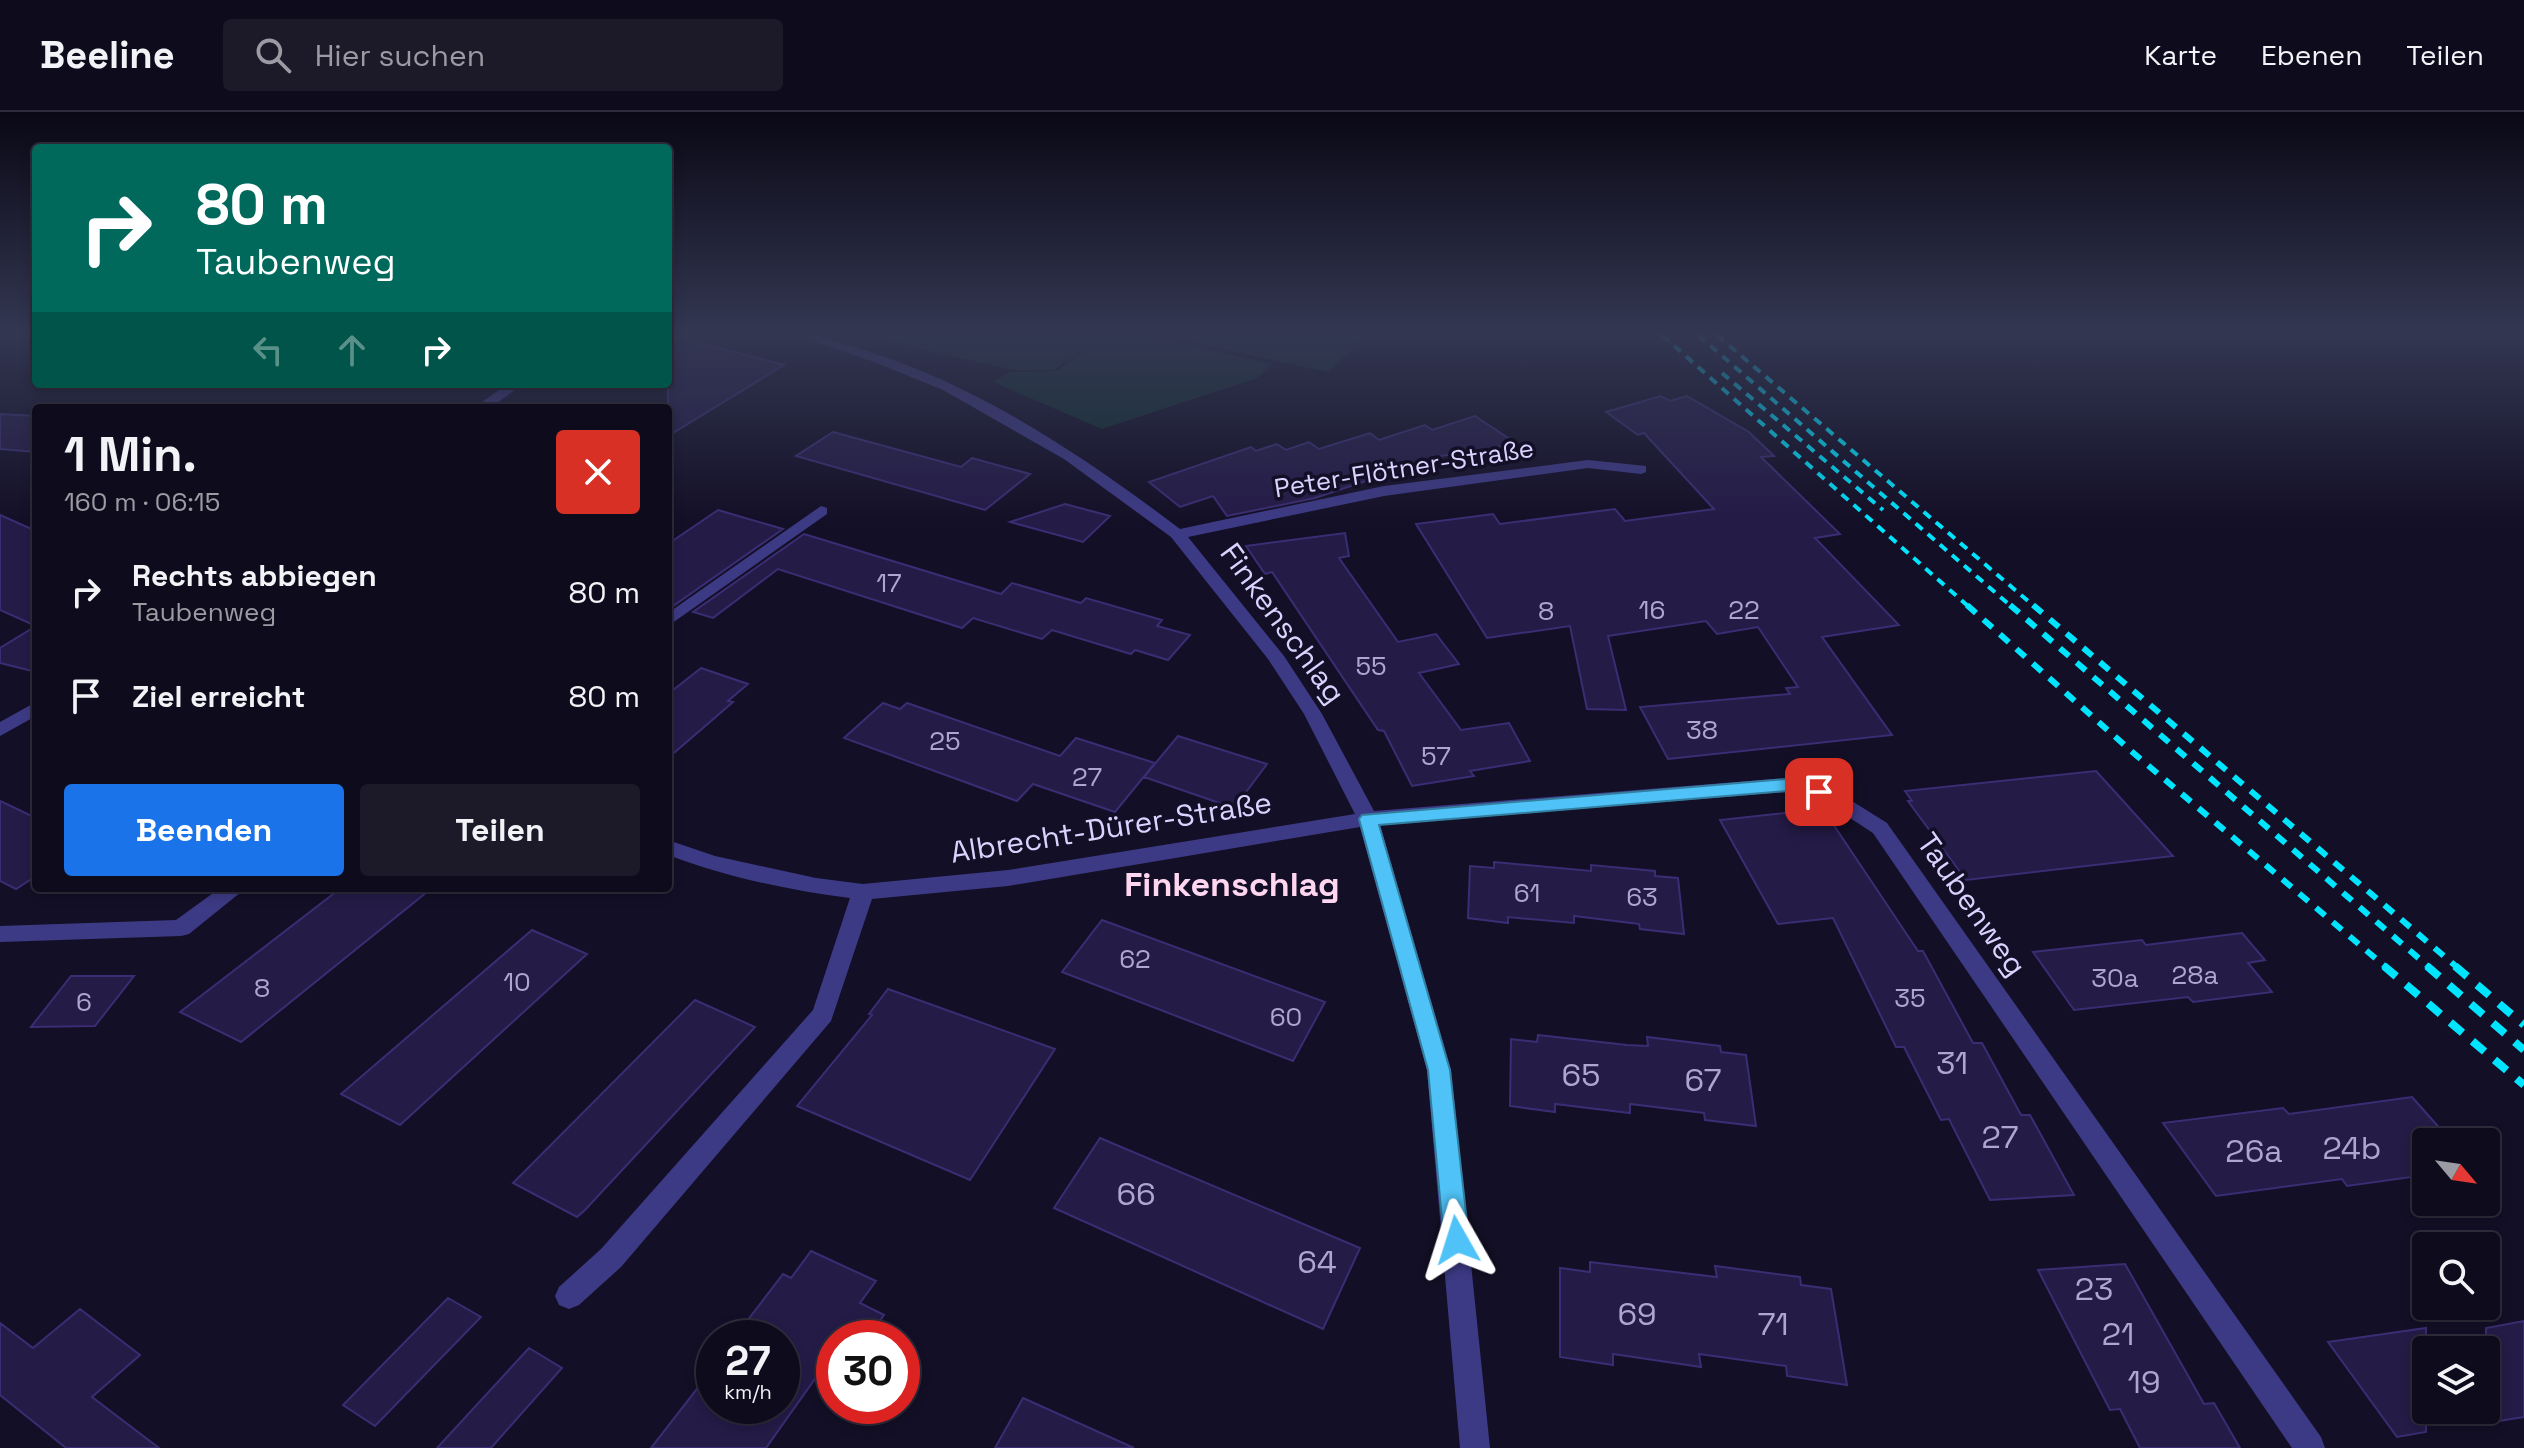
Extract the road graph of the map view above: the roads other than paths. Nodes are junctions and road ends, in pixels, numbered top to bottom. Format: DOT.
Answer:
graph roads {
  1 [pos="966,397"];
  2 [pos="1641,469"];
  3 [pos="821,511"];
  4 [pos="1177,534"];
  5 [pos="672,618"];
  6 [pos="32,710"];
  7 [pos="0,730"];
  8 [pos="1368,819"];
  9 [pos="672,848"];
  10 [pos="230,892"];
  11 [pos="863,892"];
  12 [pos="0,934"];
  13 [pos="569,1296"];
  14 [pos="1475,1448"];
  15 [pos="2310,1448"];
  1 -- 4 [label="street, Finkenschlag"];
  2 -- 4 [label="street, Peter-Flötner-Straße"];
  3 -- 5 [label="street"];
  4 -- 8 [label="street, Finkenschlag"];
  6 -- 7 [label="street"];
  8 -- 11 [label="street, Albrecht-Dürer-Straße"];
  8 -- 14 [label="street, Finkenschlag"];
  8 -- 15 [label="street, Taubenweg"];
  9 -- 11 [label="street, Albrecht-Dürer-Straße"];
  10 -- 12 [label="street"];
  11 -- 13 [label="street"];
}
